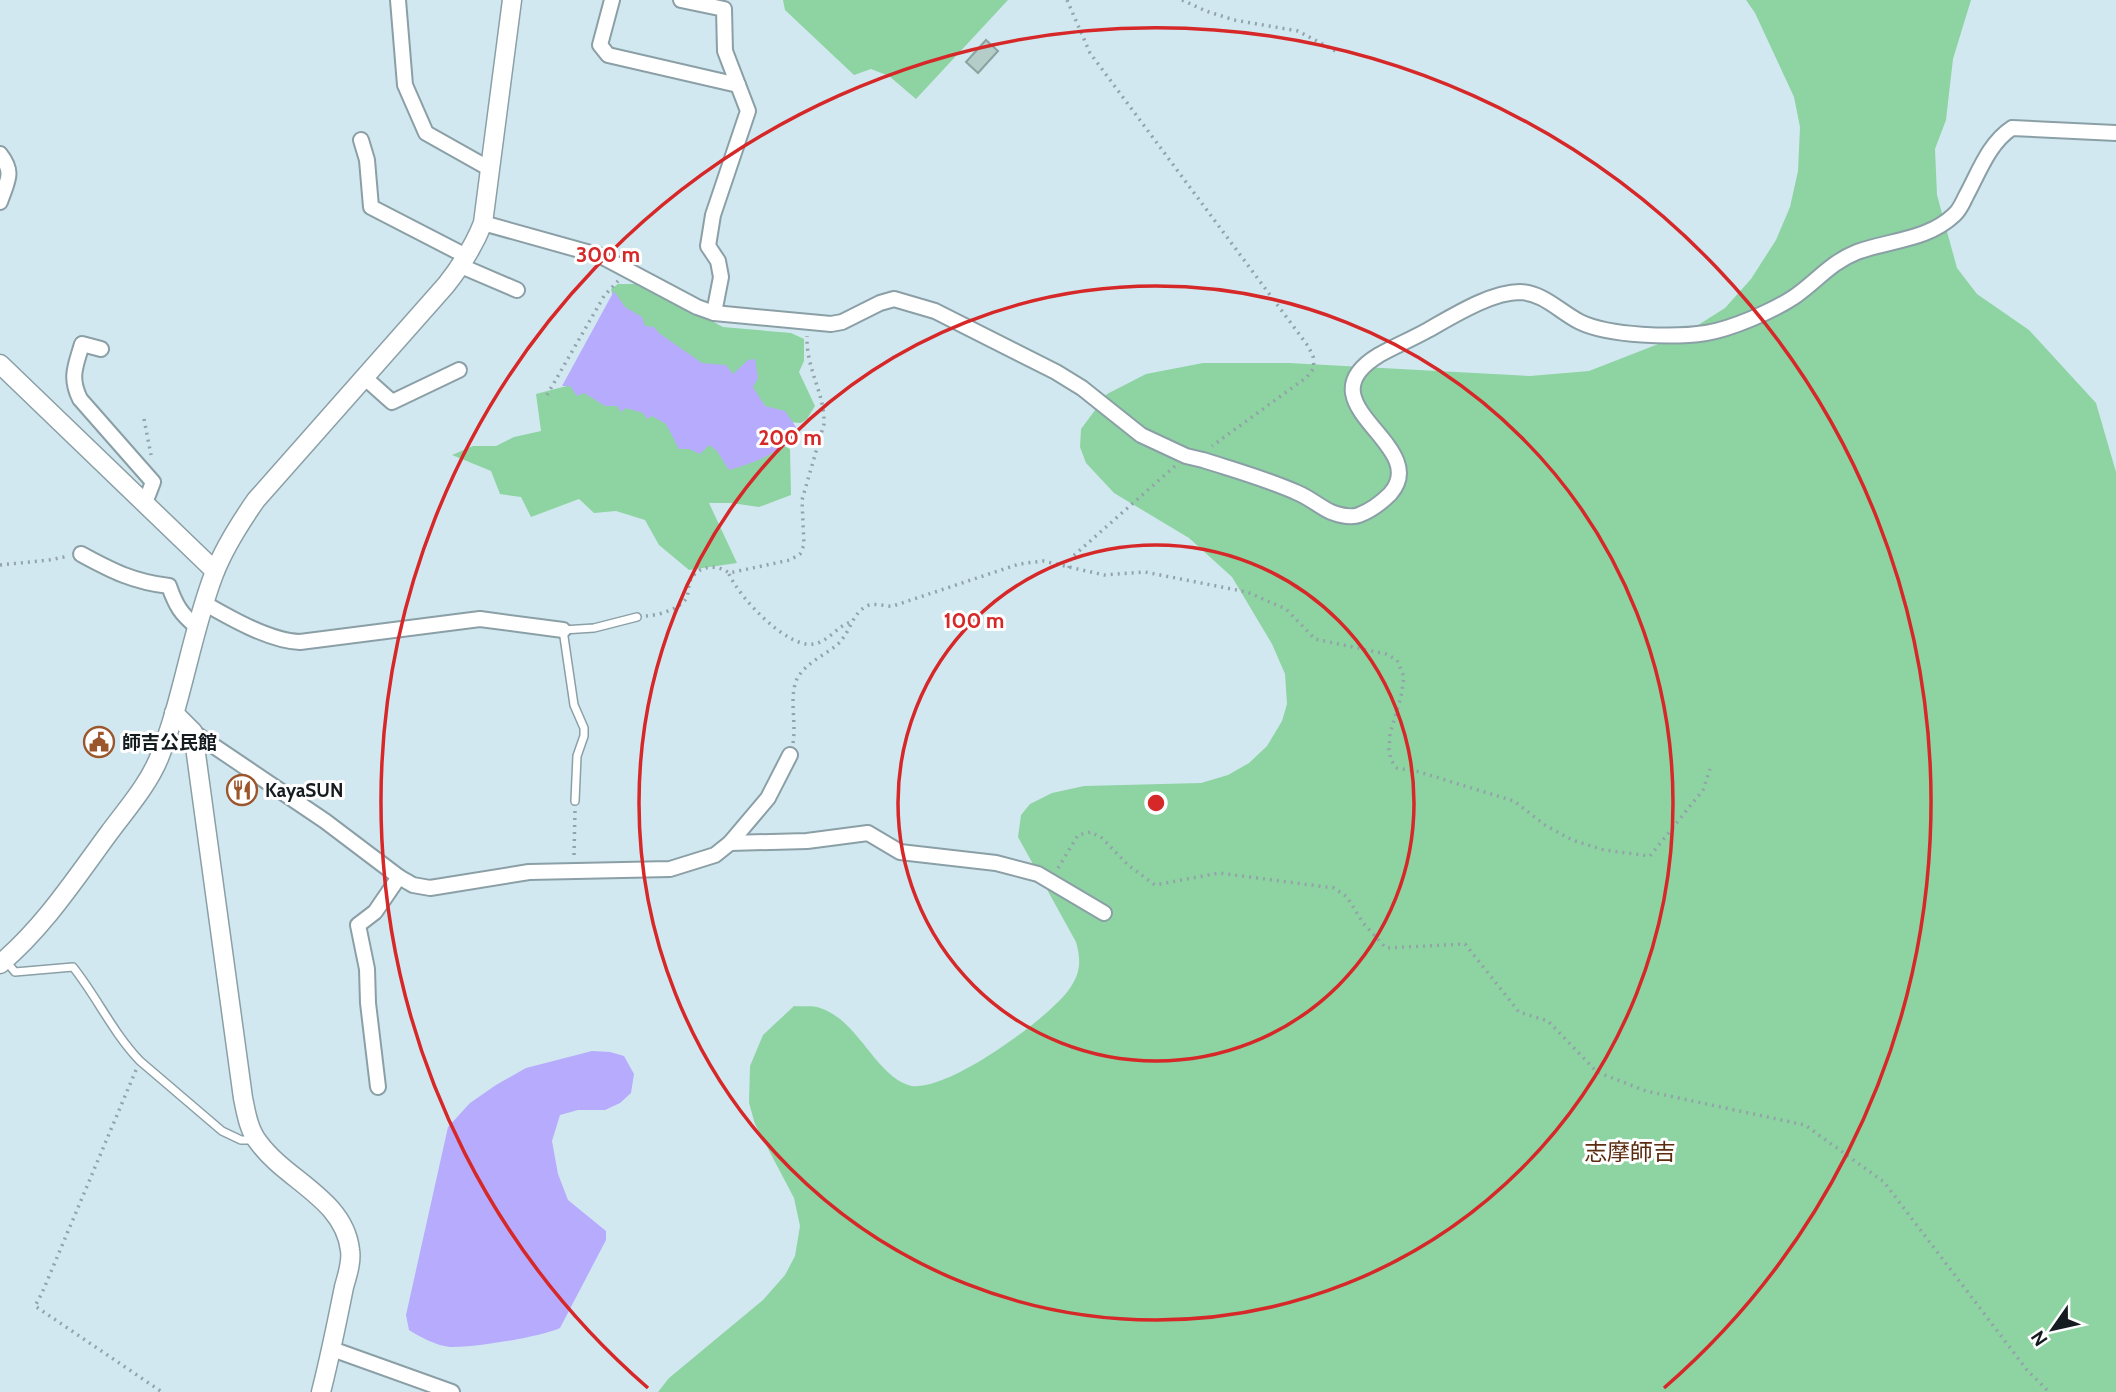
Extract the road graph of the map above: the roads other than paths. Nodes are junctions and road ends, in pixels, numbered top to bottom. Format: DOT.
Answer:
graph roads {
  1 [pos="398,0"];
  2 [pos="512,0"];
  3 [pos="612,0"];
  4 [pos="681,0"];
  5 [pos="724,5"];
  6 [pos="738,85"];
  7 [pos="2116,133"];
  8 [pos="361,140"];
  9 [pos="0,154"];
  10 [pos="490,169"];
  11 [pos="0,202"];
  12 [pos="483,223"];
  13 [pos="463,261"];
  14 [pos="517,290"];
  15 [pos="714,313"];
  16 [pos="101,349"];
  17 [pos="0,363"];
  18 [pos="459,370"];
  19 [pos="364,377"];
  20 [pos="145,503"];
  21 [pos="81,554"];
  22 [pos="215,571"];
  23 [pos="204,603"];
  24 [pos="637,617"];
  25 [pos="197,627"];
  26 [pos="563,630"];
  27 [pos="174,713"];
  28 [pos="194,732"];
  29 [pos="790,755"];
  30 [pos="575,801"];
  31 [pos="730,843"];
  32 [pos="399,877"];
  33 [pos="1104,913"];
  34 [pos="3,962"];
  35 [pos="377,1087"];
  36 [pos="256,1140"];
  37 [pos="332,1349"];
  38 [pos="321,1392"];
  39 [pos="452,1392"];
  1 -- 10 [label="street"];
  2 -- 10 [label="street"];
  3 -- 6 [label="street"];
  4 -- 5 [label="street"];
  5 -- 6 [label="street"];
  6 -- 15 [label="street"];
  7 -- 15 [label="street"];
  8 -- 13 [label="street"];
  9 -- 11 [label="street"];
  10 -- 12 [label="street"];
  12 -- 13 [label="street"];
  12 -- 15 [label="street"];
  13 -- 14 [label="street"];
  13 -- 19 [label="street"];
  16 -- 20 [label="street"];
  17 -- 20 [label="street"];
  18 -- 19 [label="street"];
  19 -- 22 [label="street"];
  20 -- 22 [label="street"];
  21 -- 25 [label="street"];
  22 -- 23 [label="street"];
  23 -- 25 [label="street"];
  23 -- 26 [label="street"];
  24 -- 26 [label="lane"];
  25 -- 27 [label="street"];
  26 -- 30 [label="lane"];
  27 -- 28 [label="street"];
  27 -- 34 [label="street"];
  28 -- 32 [label="street"];
  28 -- 36 [label="street"];
  29 -- 31 [label="street"];
  31 -- 32 [label="street"];
  31 -- 33 [label="street"];
  32 -- 35 [label="street"];
  34 -- 36 [label="lane"];
  36 -- 37 [label="street"];
  37 -- 38 [label="street"];
  37 -- 39 [label="street"];
}
